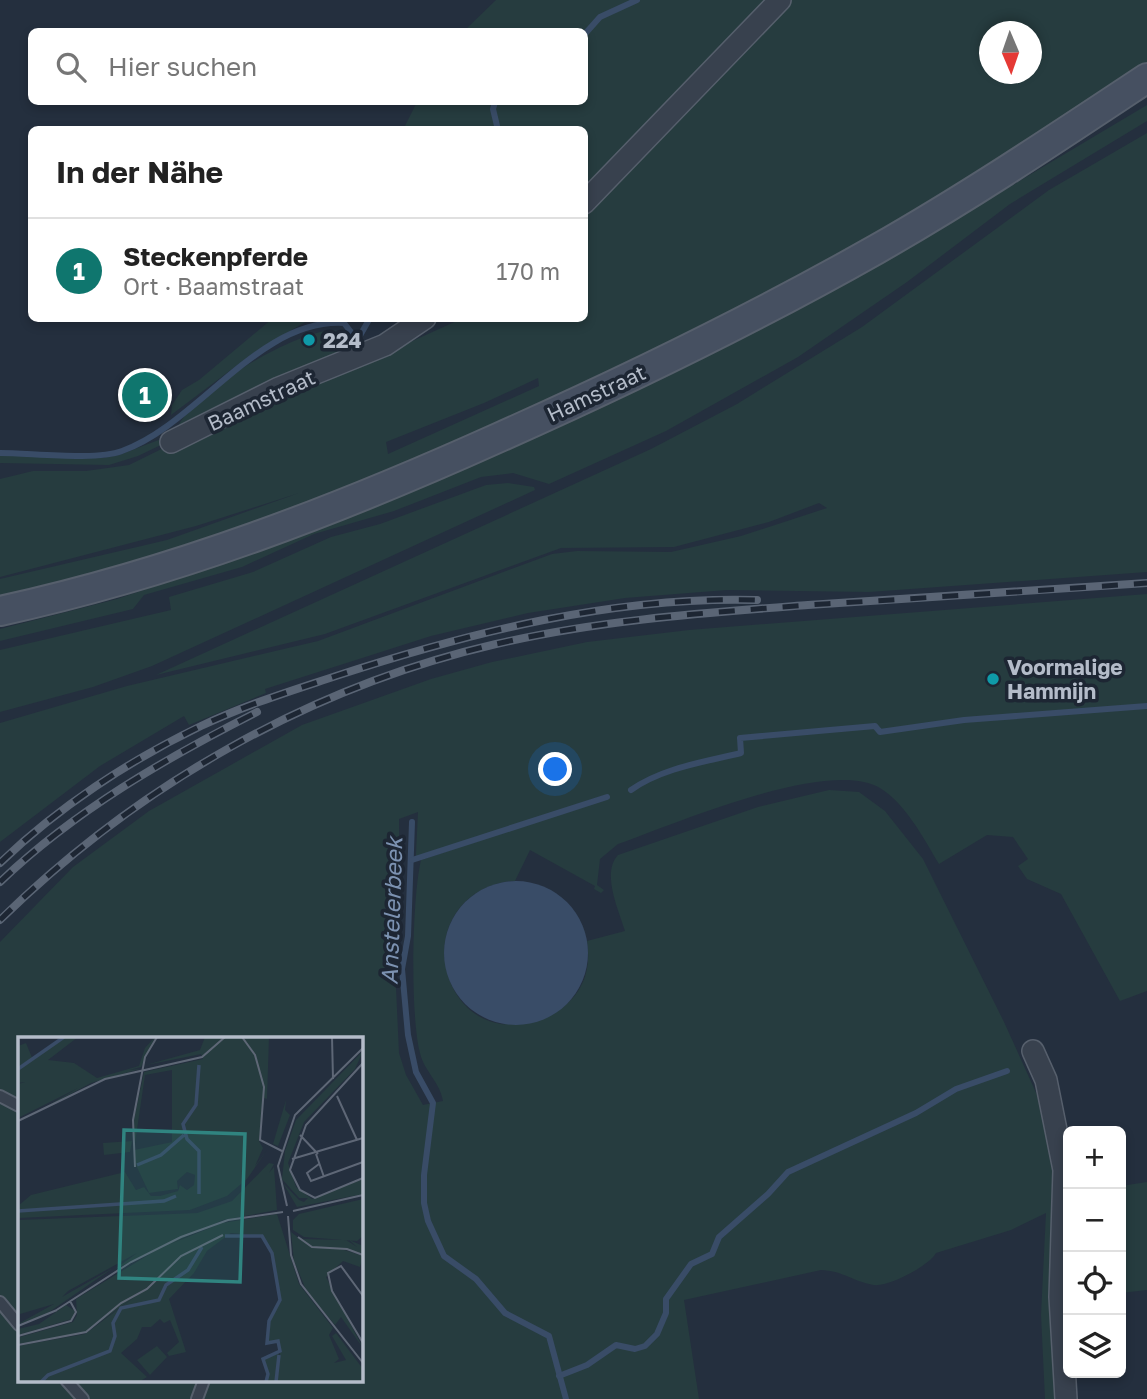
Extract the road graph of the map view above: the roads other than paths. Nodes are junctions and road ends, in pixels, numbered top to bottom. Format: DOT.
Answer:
graph roads {
  1 [pos="780,0"];
  2 [pos="1147,78"];
  3 [pos="588,199"];
  4 [pos="419,322"];
  5 [pos="171,442"];
  6 [pos="0,611"];
  7 [pos="1033,1051"];
  8 [pos="0,1096"];
  9 [pos="18,1105"];
  10 [pos="0,1302"];
  11 [pos="18,1324"];
  12 [pos="68,1382"];
  13 [pos="203,1382"];
  14 [pos="83,1399"];
  15 [pos="197,1399"];
  16 [pos="1066,1399"];
  1 -- 3 [label="street"];
  2 -- 6 [label="main road, Hamstraat"];
  4 -- 5 [label="street, Baamstraat"];
  7 -- 16 [label="street"];
  8 -- 9 [label="lane"];
  10 -- 11 [label="lane"];
  12 -- 14 [label="lane"];
  13 -- 15 [label="lane"];
}
